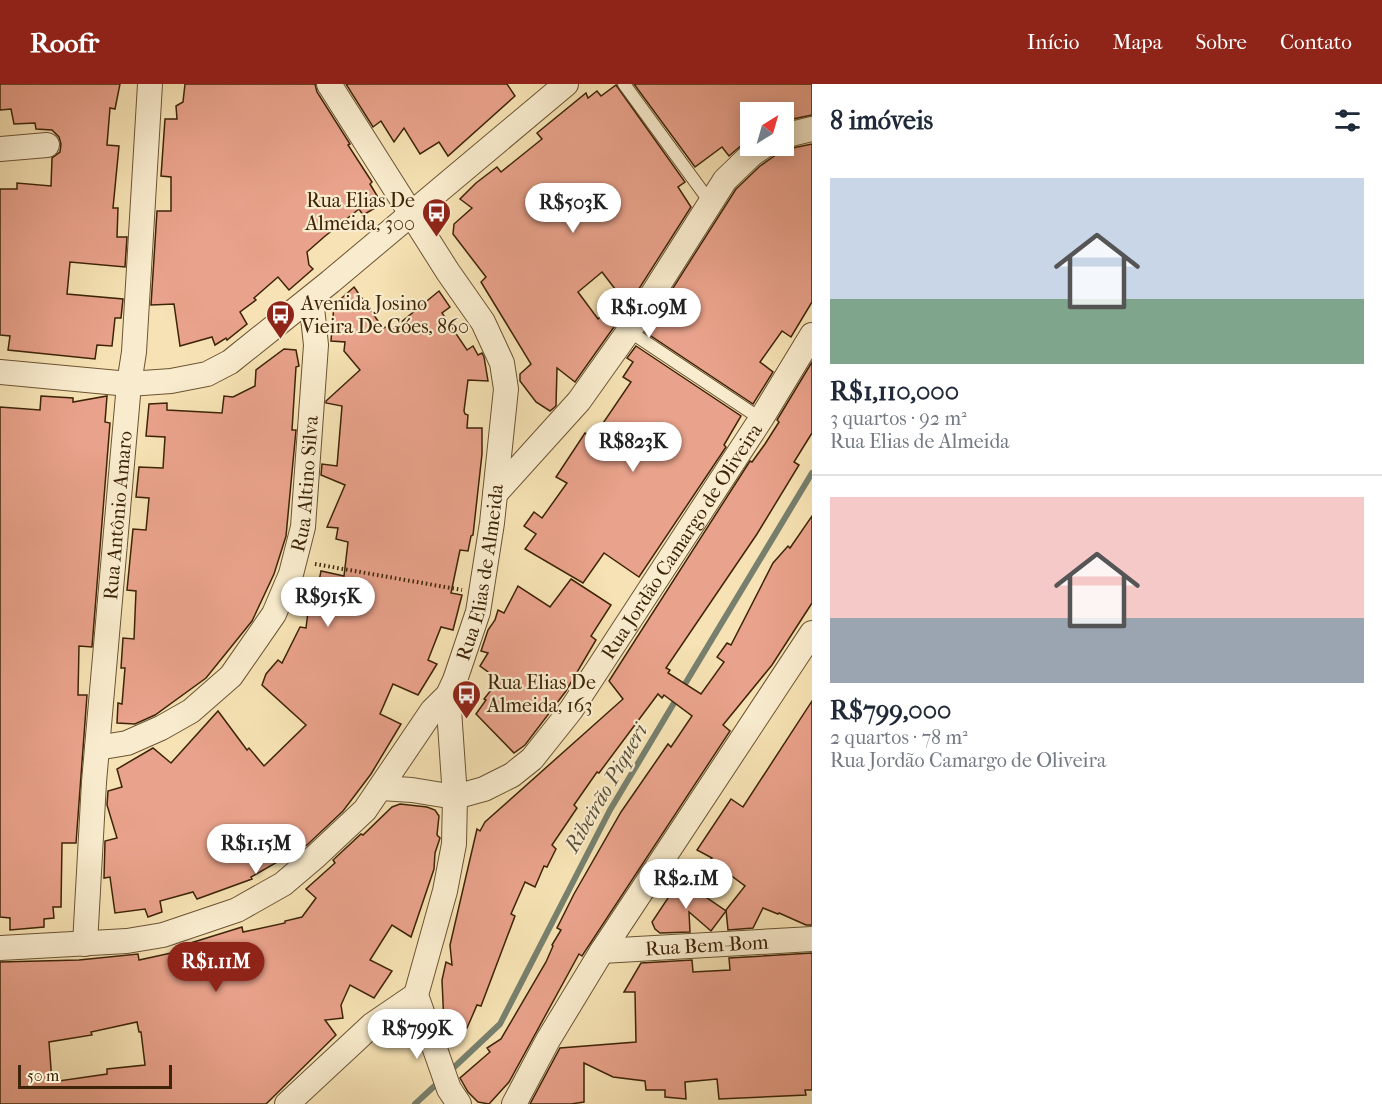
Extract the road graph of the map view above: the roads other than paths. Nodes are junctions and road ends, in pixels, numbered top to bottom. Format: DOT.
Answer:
graph roads {
  1 [pos="150,84"];
  2 [pos="329,84"];
  3 [pos="566,84"];
  4 [pos="624,84"];
  5 [pos="812,129"];
  6 [pos="794,133"];
  7 [pos="47,145"];
  8 [pos="0,149"];
  9 [pos="750,156"];
  10 [pos="710,202"];
  11 [pos="412,214"];
  12 [pos="311,298"];
  13 [pos="629,331"];
  14 [pos="812,334"];
  15 [pos="0,372"];
  16 [pos="129,384"];
  17 [pos="761,419"];
  18 [pos="495,494"];
  19 [pos="812,633"];
  20 [pos="448,695"];
  21 [pos="98,748"];
  22 [pos="381,788"];
  23 [pos="455,797"];
  24 [pos="812,939"];
  25 [pos="85,944"];
  26 [pos="0,948"];
  27 [pos="602,951"];
  28 [pos="420,1006"];
  29 [pos="454,1097"];
  30 [pos="287,1104"];
  31 [pos="514,1104"];
  1 -- 16 [label="street, Rua Antônio Amaro"];
  2 -- 11 [label="street, Rua Elias de Almeida"];
  3 -- 11 [label="street"];
  4 -- 10 [label="lane"];
  5 -- 6 [label="street"];
  7 -- 8 [label="street"];
  9 -- 10 [label="street"];
  10 -- 13 [label="street"];
  11 -- 12 [label="street"];
  11 -- 18 [label="street, Rua Elias de Almeida"];
  12 -- 16 [label="street"];
  12 -- 21 [label="street, Rua Altino Silva"];
  13 -- 17 [label="lane"];
  13 -- 18 [label="street"];
  14 -- 17 [label="street, Rua Jordão Camargo de Oliveira"];
  15 -- 16 [label="street"];
  16 -- 21 [label="street, Rua Antônio Amaro"];
  17 -- 23 [label="street, Rua Jordão Camargo de Oliveira"];
  18 -- 20 [label="street, Rua Elias de Almeida"];
  19 -- 27 [label="street"];
  20 -- 22 [label="street, Rua Elias de Almeida"];
  20 -- 23 [label="street"];
  21 -- 25 [label="street, Rua Antônio Amaro"];
  22 -- 23 [label="street, Rua Jordão Camargo de Oliveira"];
  22 -- 25 [label="street, Rua Elias de Almeida"];
  23 -- 28 [label="street"];
  24 -- 27 [label="street, Rua Bem-Bom"];
  25 -- 26 [label="street, Rua Elias de Almeida"];
  27 -- 31 [label="street"];
  28 -- 29 [label="street"];
  28 -- 30 [label="street"];
}
